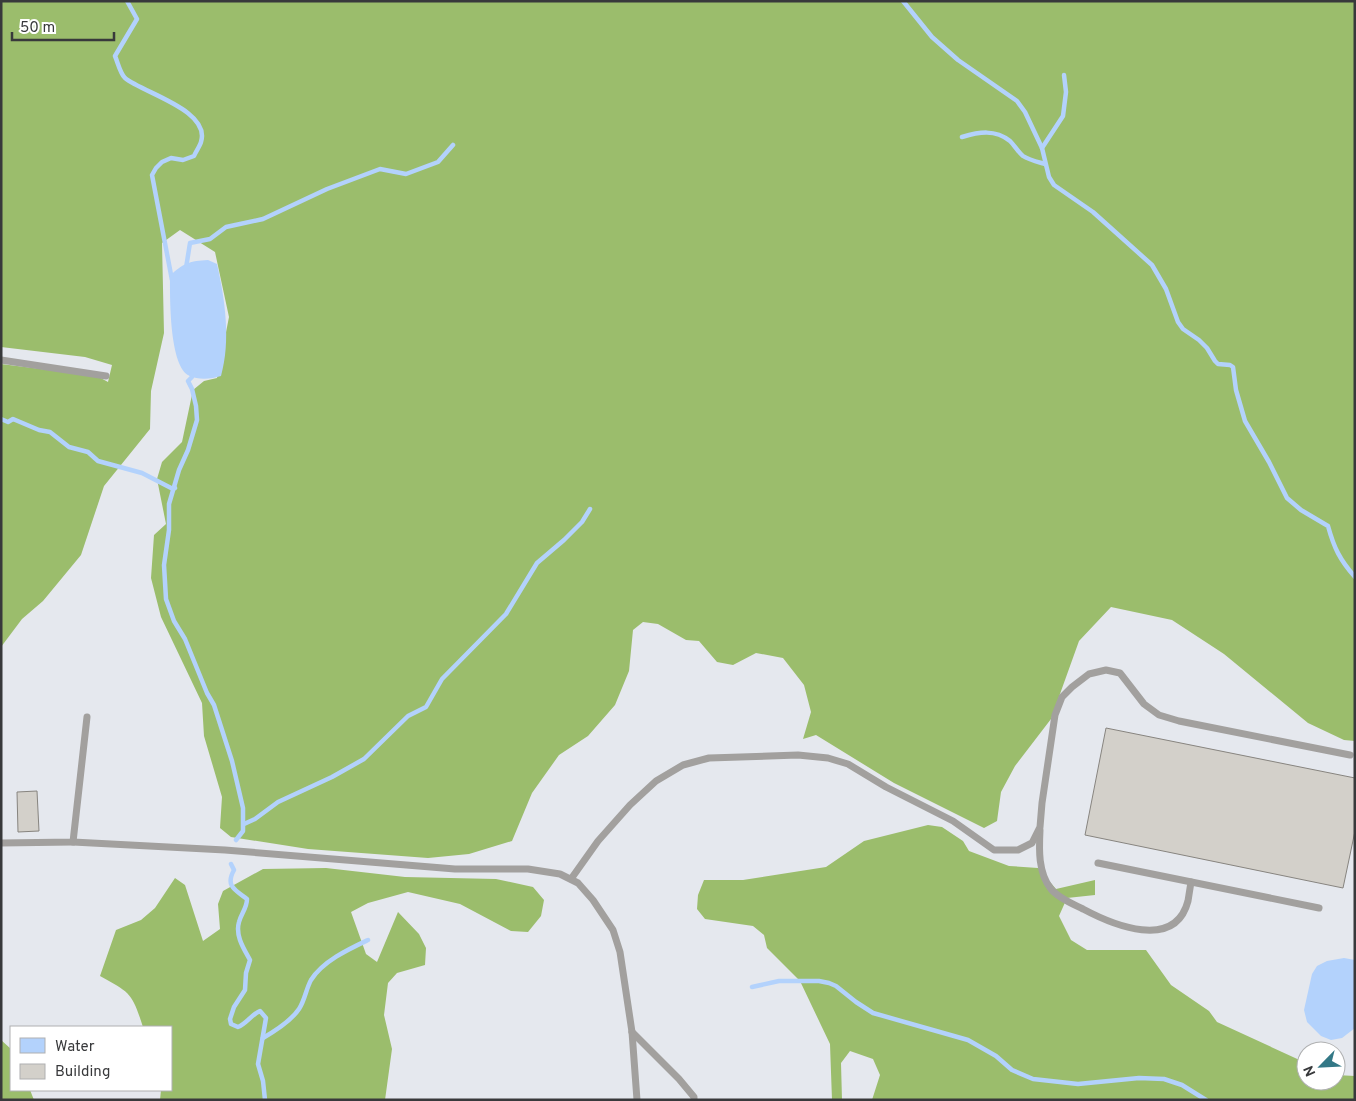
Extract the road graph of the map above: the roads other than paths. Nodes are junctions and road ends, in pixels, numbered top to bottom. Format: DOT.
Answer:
graph roads {
  1 [pos="1,360"];
  2 [pos="106,376"];
  3 [pos="87,717"];
  4 [pos="1350,755"];
  5 [pos="1040,827"];
  6 [pos="73,842"];
  7 [pos="1,843"];
  8 [pos="1098,863"];
  9 [pos="571,879"];
  10 [pos="1191,882"];
  11 [pos="1319,908"];
  12 [pos="632,1032"];
  13 [pos="636,1100"];
  14 [pos="694,1100"];
  1 -- 2 [label="lane"];
  3 -- 6 [label="lane"];
  4 -- 5 [label="lane"];
  5 -- 9 [label="lane"];
  5 -- 10 [label="lane"];
  6 -- 7 [label="lane"];
  6 -- 9 [label="lane"];
  8 -- 10 [label="lane"];
  9 -- 12 [label="lane"];
  10 -- 11 [label="lane"];
  12 -- 13 [label="lane"];
  12 -- 14 [label="lane"];
}
